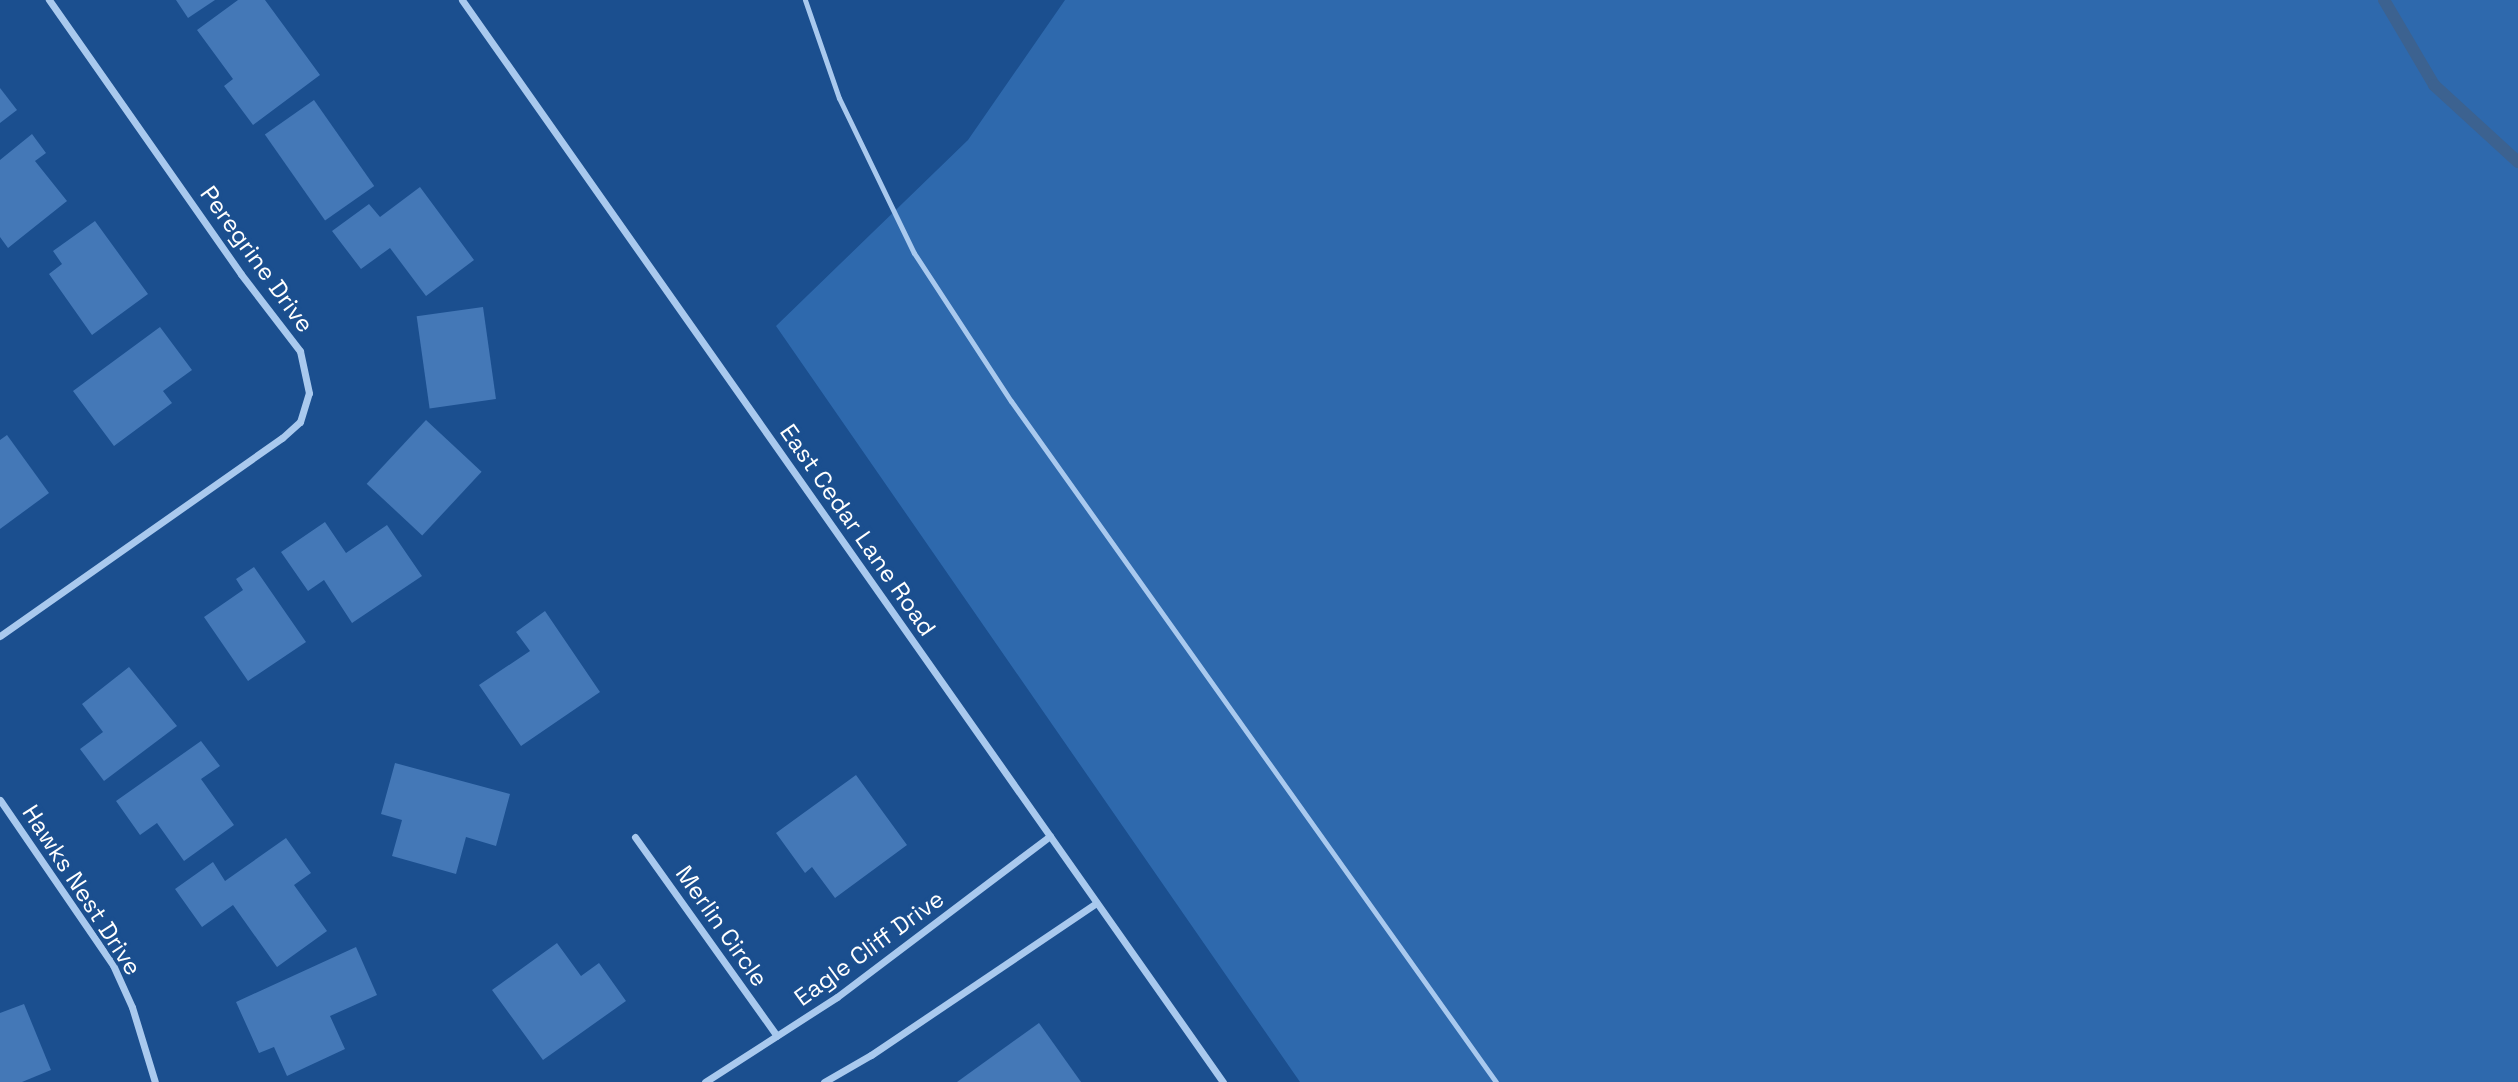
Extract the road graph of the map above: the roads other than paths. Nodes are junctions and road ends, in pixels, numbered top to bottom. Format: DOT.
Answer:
graph roads {
  1 [pos="49,0"];
  2 [pos="462,0"];
  3 [pos="805,0"];
  4 [pos="0,636"];
  5 [pos="0,800"];
  6 [pos="1050,836"];
  7 [pos="635,837"];
  8 [pos="1096,903"];
  9 [pos="777,1037"];
  10 [pos="155,1082"];
  11 [pos="705,1082"];
  12 [pos="824,1082"];
  13 [pos="1223,1082"];
  14 [pos="1496,1082"];
  1 -- 4 [label="street, Peregrine Drive"];
  2 -- 6 [label="street, East Cedar Lane Road"];
  3 -- 14 [label="lane"];
  5 -- 10 [label="street, Hawks Nest Drive"];
  6 -- 8 [label="street, East Cedar Lane Road"];
  6 -- 9 [label="street, Eagle Cliff Drive"];
  7 -- 9 [label="street, Merlin Circle"];
  8 -- 12 [label="street"];
  8 -- 13 [label="street, East Cedar Lane Road"];
  9 -- 11 [label="street, Eagle Cliff Drive"];
}
